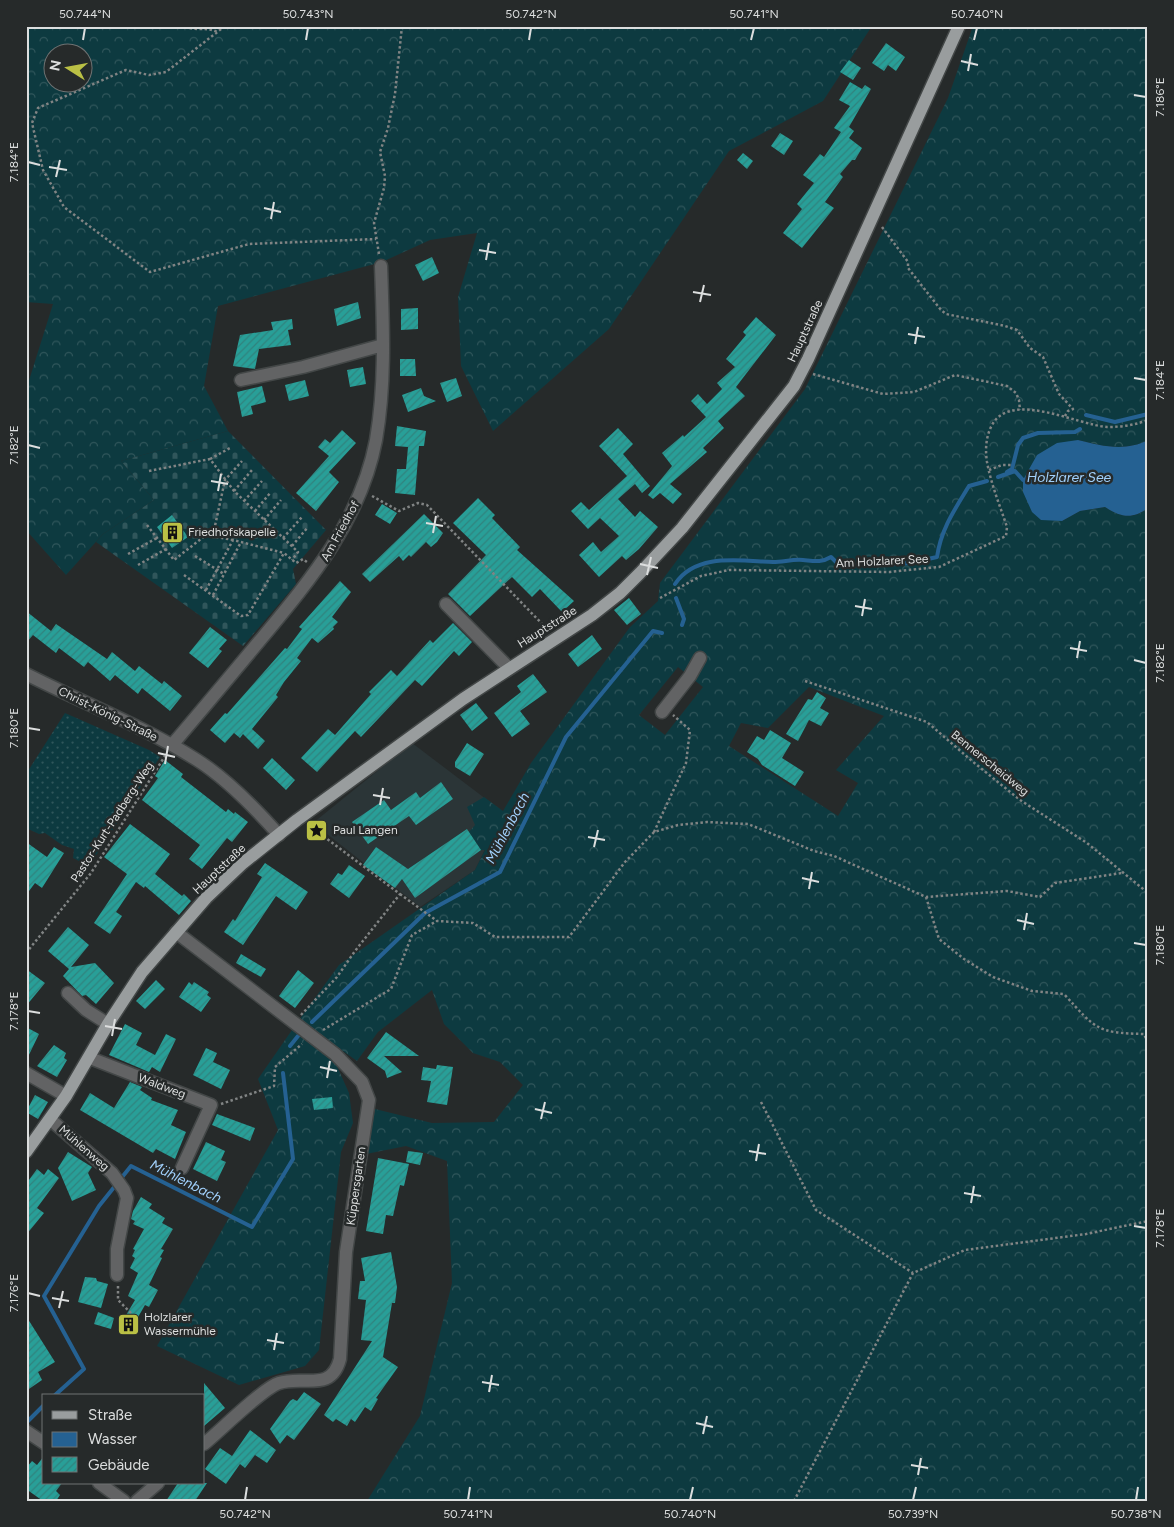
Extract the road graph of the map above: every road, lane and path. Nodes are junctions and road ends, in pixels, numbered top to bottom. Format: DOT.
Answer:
graph roads {
  1 [pos="185,26"];
  2 [pos="225,26"];
  3 [pos="402,26"];
  4 [pos="960,26"];
  5 [pos="217,32"];
  6 [pos="874,216"];
  7 [pos="376,239"];
  8 [pos="381,266"];
  9 [pos="383,345"];
  10 [pos="802,370"];
  11 [pos="241,380"];
  12 [pos="1020,410"];
  13 [pos="1065,416"];
  14 [pos="1148,420"];
  15 [pos="230,448"];
  16 [pos="210,459"];
  17 [pos="242,461"];
  18 [pos="1012,465"];
  19 [pos="252,470"];
  20 [pos="990,470"];
  21 [pos="149,471"];
  22 [pos="225,480"];
  23 [pos="262,481"];
  24 [pos="361,490"];
  25 [pos="234,491"];
  26 [pos="271,492"];
  27 [pos="281,500"];
  28 [pos="244,501"];
  29 [pos="255,511"];
  30 [pos="302,517"];
  31 [pos="264,520"];
  32 [pos="147,524"];
  33 [pos="308,527"];
  34 [pos="213,535"];
  35 [pos="157,538"];
  36 [pos="283,538"];
  37 [pos="233,540"];
  38 [pos="241,542"];
  39 [pos="292,546"];
  40 [pos="166,549"];
  41 [pos="284,553"];
  42 [pos="128,554"];
  43 [pos="195,556"];
  44 [pos="292,560"];
  45 [pos="296,564"];
  46 [pos="138,565"];
  47 [pos="218,570"];
  48 [pos="224,574"];
  49 [pos="184,575"];
  50 [pos="206,590"];
  51 [pos="213,595"];
  52 [pos="660,598"];
  53 [pos="446,604"];
  54 [pos="555,639"];
  55 [pos="700,658"];
  56 [pos="509,668"];
  57 [pos="26,674"];
  58 [pos="805,681"];
  59 [pos="664,710"];
  60 [pos="172,746"];
  61 [pos="302,817"];
  62 [pos="654,832"];
  63 [pos="279,835"];
  64 [pos="1122,873"];
  65 [pos="1148,893"];
  66 [pos="400,894"];
  67 [pos="926,897"];
  68 [pos="437,921"];
  69 [pos="176,932"];
  70 [pos="26,953"];
  71 [pos="68,993"];
  72 [pos="293,1023"];
  73 [pos="108,1024"];
  74 [pos="312,1036"];
  75 [pos="1148,1043"];
  76 [pos="90,1058"];
  77 [pos="26,1074"];
  78 [pos="66,1096"];
  79 [pos="761,1102"];
  80 [pos="211,1105"];
  81 [pos="51,1120"];
  82 [pos="26,1152"];
  83 [pos="182,1168"];
  84 [pos="1148,1221"];
  85 [pos="913,1273"];
  86 [pos="117,1275"];
  87 [pos="136,1317"];
  88 [pos="27,1431"];
  89 [pos="42,1442"];
  90 [pos="205,1443"];
  91 [pos="100,1484"];
  92 [pos="157,1484"];
  93 [pos="124,1501"];
  94 [pos="137,1501"];
  95 [pos="794,1501"];
  1 -- 5 [label="path"];
  2 -- 5 [label="path"];
  3 -- 7 [label="path"];
  4 -- 6 [label="main road, Hauptstraße"];
  5 -- 7 [label="path"];
  6 -- 10 [label="main road, Hauptstraße"];
  6 -- 13 [label="path"];
  7 -- 8 [label="path"];
  8 -- 9 [label="street, Am Friedhof"];
  9 -- 11 [label="street"];
  9 -- 24 [label="street, Am Friedhof"];
  10 -- 12 [label="path"];
  10 -- 54 [label="main road, Hauptstraße"];
  12 -- 13 [label="path, Am Holzlarer See"];
  12 -- 20 [label="path, Am Holzlarer See"];
  13 -- 14 [label="path, Am Holzlarer See"];
  15 -- 16 [label="path"];
  16 -- 21 [label="path"];
  16 -- 22 [label="path"];
  17 -- 22 [label="path"];
  18 -- 20 [label="path"];
  19 -- 25 [label="path"];
  20 -- 52 [label="path, Am Holzlarer See"];
  22 -- 25 [label="path"];
  22 -- 34 [label="path"];
  23 -- 28 [label="path"];
  24 -- 54 [label="path"];
  24 -- 60 [label="street, Am Friedhof"];
  25 -- 28 [label="path"];
  26 -- 29 [label="path"];
  27 -- 31 [label="path"];
  28 -- 29 [label="path"];
  29 -- 31 [label="path"];
  30 -- 36 [label="path"];
  31 -- 36 [label="path"];
  32 -- 35 [label="path"];
  33 -- 39 [label="path"];
  34 -- 37 [label="path"];
  34 -- 40 [label="path"];
  35 -- 40 [label="path"];
  35 -- 42 [label="path"];
  36 -- 39 [label="path"];
  37 -- 38 [label="path"];
  37 -- 47 [label="path"];
  38 -- 41 [label="path"];
  38 -- 48 [label="path"];
  39 -- 44 [label="path"];
  40 -- 46 [label="path"];
  41 -- 44 [label="path"];
  41 -- 51 [label="path"];
  43 -- 47 [label="path"];
  44 -- 45 [label="path"];
  47 -- 48 [label="path"];
  47 -- 50 [label="path"];
  48 -- 51 [label="path"];
  49 -- 50 [label="path"];
  50 -- 51 [label="path"];
  53 -- 56 [label="street"];
  54 -- 56 [label="main road, Hauptstraße"];
  55 -- 59 [label="street"];
  56 -- 61 [label="main road, Hauptstraße"];
  57 -- 60 [label="street, Christ-König-Straße"];
  58 -- 64 [label="path, Bennerscheidweg"];
  59 -- 62 [label="path"];
  60 -- 63 [label="street, Christ-König-Straße"];
  60 -- 70 [label="path, Pastor-Kurt-Padberg-Weg"];
  61 -- 63 [label="main road, Hauptstraße"];
  61 -- 66 [label="path"];
  62 -- 67 [label="path"];
  62 -- 68 [label="path"];
  63 -- 69 [label="main road, Hauptstraße"];
  64 -- 65 [label="path, Bennerscheidweg"];
  64 -- 67 [label="path"];
  66 -- 68 [label="path"];
  66 -- 72 [label="path"];
  67 -- 75 [label="path"];
  68 -- 74 [label="path"];
  69 -- 72 [label="street, Küppersgarten"];
  69 -- 73 [label="main road, Hauptstraße"];
  71 -- 73 [label="street"];
  72 -- 74 [label="street, Küppersgarten"];
  73 -- 76 [label="main road, Hauptstraße"];
  74 -- 80 [label="path"];
  74 -- 90 [label="street, Küppersgarten"];
  76 -- 78 [label="main road, Hauptstraße"];
  76 -- 80 [label="street, Waldweg"];
  77 -- 78 [label="street"];
  78 -- 81 [label="main road, Hauptstraße"];
  79 -- 85 [label="path"];
  80 -- 83 [label="street"];
  81 -- 82 [label="main road, Hauptstraße"];
  81 -- 86 [label="street, Mühlenweg"];
  84 -- 85 [label="path"];
  85 -- 95 [label="path"];
  86 -- 87 [label="path"];
  88 -- 89 [label="street"];
  91 -- 93 [label="street"];
  92 -- 94 [label="street"];
}
